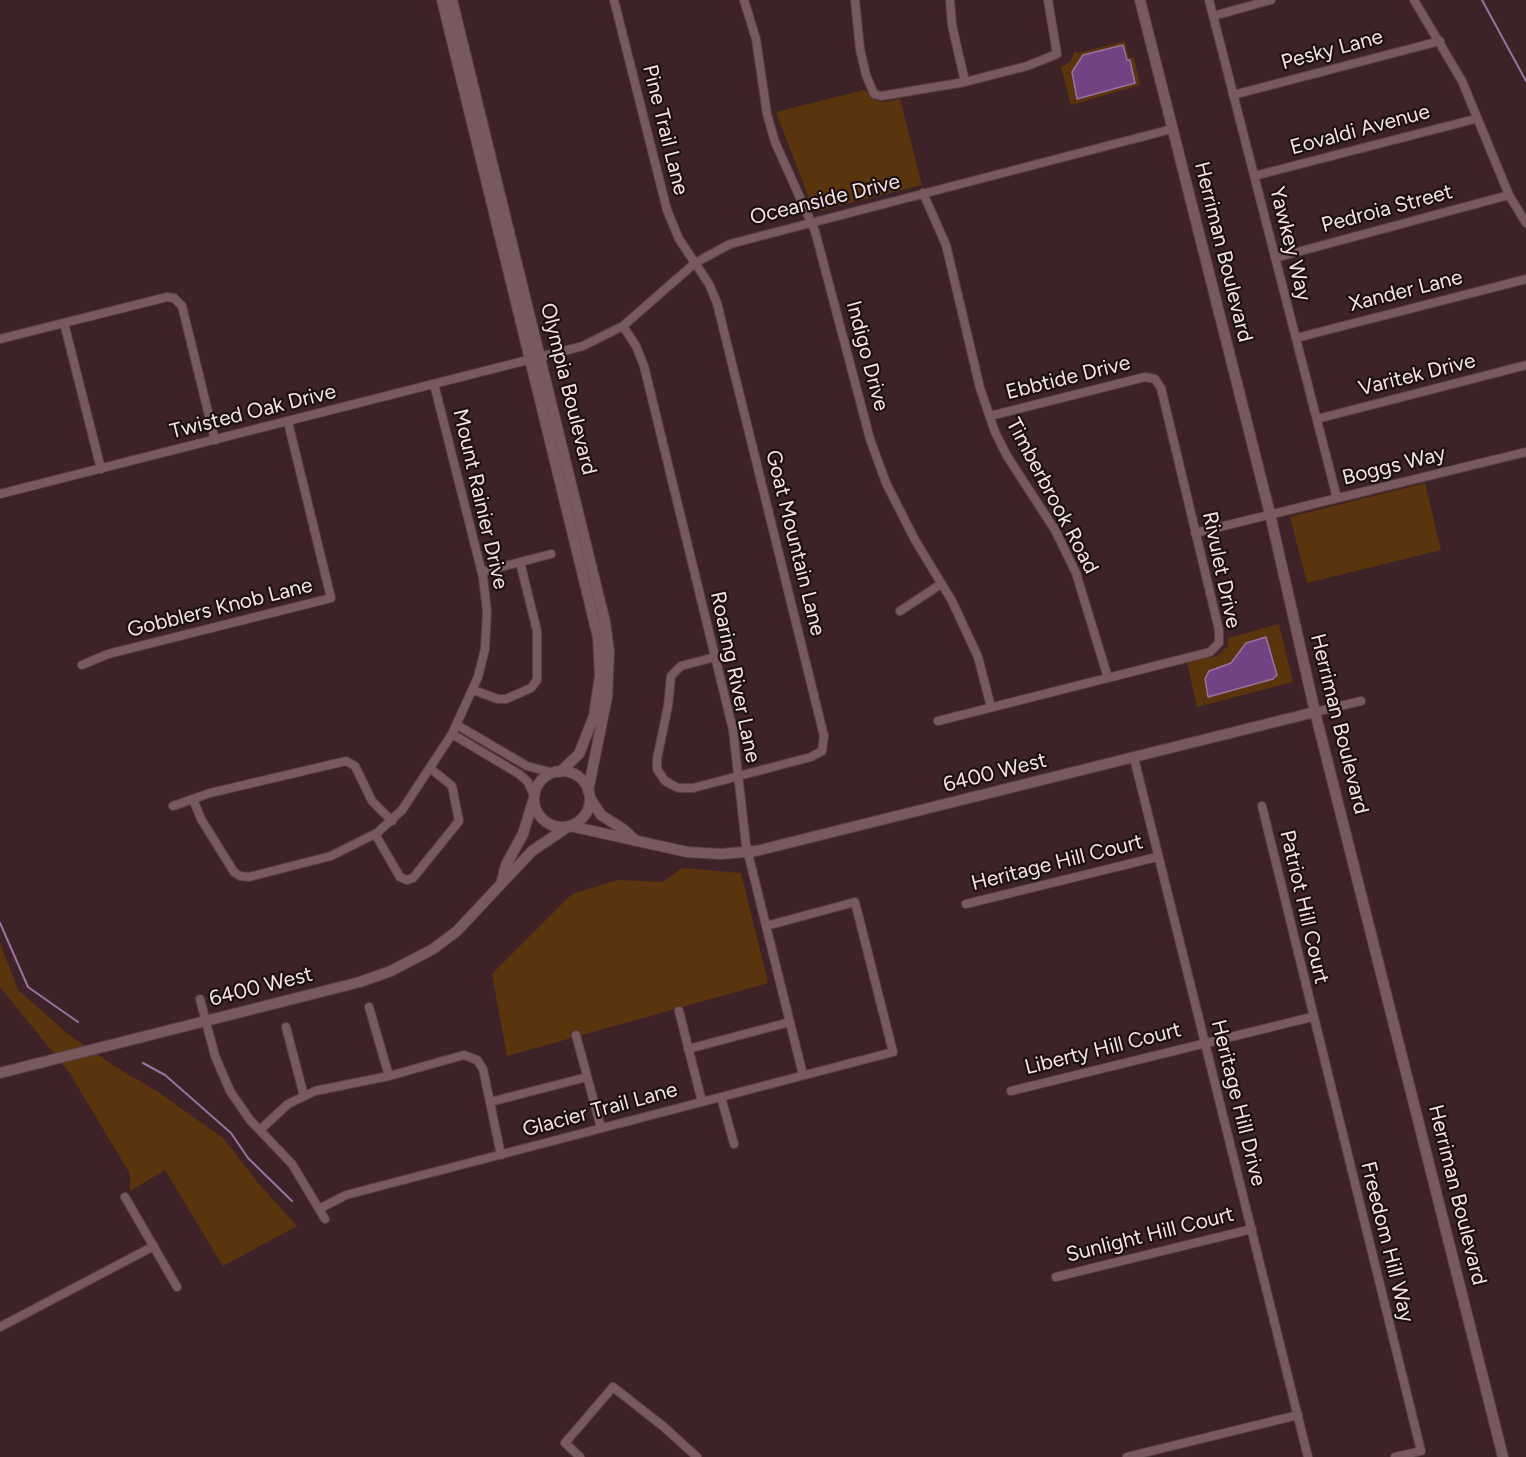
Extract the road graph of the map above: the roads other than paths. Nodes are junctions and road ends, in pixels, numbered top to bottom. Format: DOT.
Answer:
graph roads {
  1 [pos="442,0"];
  2 [pos="452,0"];
  3 [pos="614,0"];
  4 [pos="744,0"];
  5 [pos="855,0"];
  6 [pos="950,0"];
  7 [pos="1048,0"];
  8 [pos="1140,0"];
  9 [pos="1209,0"];
  10 [pos="1271,0"];
  11 [pos="1414,0"];
  12 [pos="1213,16"];
  13 [pos="1440,41"];
  14 [pos="965,82"];
  15 [pos="1233,95"];
  16 [pos="1475,119"];
  17 [pos="1172,129"];
  18 [pos="1254,177"];
  19 [pos="923,193"];
  20 [pos="1509,195"];
  21 [pos="811,222"];
  22 [pos="1526,223"];
  23 [pos="1275,258"];
  24 [pos="695,263"];
  25 [pos="1526,279"];
  26 [pos="64,323"];
  27 [pos="623,326"];
  28 [pos="1296,338"];
  29 [pos="0,339"];
  30 [pos="536,358"];
  31 [pos="514,364"];
  32 [pos="1526,365"];
  33 [pos="1155,379"];
  34 [pos="434,384"];
  35 [pos="990,416"];
  36 [pos="1317,419"];
  37 [pos="288,422"];
  38 [pos="215,440"];
  39 [pos="1526,452"];
  40 [pos="101,469"];
  41 [pos="0,494"];
  42 [pos="1337,498"];
  43 [pos="1270,514"];
  44 [pos="1195,533"];
  45 [pos="551,554"];
  46 [pos="520,562"];
  47 [pos="482,572"];
  48 [pos="941,584"];
  49 [pos="900,610"];
  50 [pos="715,657"];
  51 [pos="82,665"];
  52 [pos="1108,678"];
  53 [pos="473,690"];
  54 [pos="1361,701"];
  55 [pos="991,707"];
  56 [pos="1315,712"];
  57 [pos="938,721"];
  58 [pos="454,730"];
  59 [pos="1134,758"];
  60 [pos="430,768"];
  61 [pos="557,772"];
  62 [pos="738,775"];
  63 [pos="589,793"];
  64 [pos="534,797"];
  65 [pos="193,799"];
  66 [pos="173,806"];
  67 [pos="1262,806"];
  68 [pos="392,821"];
  69 [pos="570,826"];
  70 [pos="375,834"];
  71 [pos="636,841"];
  72 [pos="748,852"];
  73 [pos="1157,857"];
  74 [pos="502,881"];
  75 [pos="966,904"];
  76 [pos="766,926"];
  77 [pos="200,999"];
  78 [pos="369,1007"];
  79 [pos="679,1011"];
  80 [pos="1312,1017"];
  81 [pos="206,1021"];
  82 [pos="790,1022"];
  83 [pos="286,1027"];
  84 [pos="576,1035"];
  85 [pos="1205,1043"];
  86 [pos="688,1049"];
  87 [pos="0,1073"];
  88 [pos="803,1075"];
  89 [pos="389,1076"];
  90 [pos="587,1077"];
  91 [pos="1011,1091"];
  92 [pos="304,1096"];
  93 [pos="722,1097"];
  94 [pos="490,1102"];
  95 [pos="702,1102"];
  96 [pos="601,1128"];
  97 [pos="260,1130"];
  98 [pos="734,1144"];
  99 [pos="501,1155"];
  100 [pos="125,1197"];
  101 [pos="319,1209"];
  102 [pos="325,1219"];
  103 [pos="1252,1229"];
  104 [pos="154,1246"];
  105 [pos="1056,1277"];
  106 [pos="177,1287"];
  107 [pos="0,1327"];
  108 [pos="1298,1415"];
  109 [pos="580,1457"];
  110 [pos="698,1457"];
  111 [pos="1127,1457"];
  112 [pos="1308,1457"];
  113 [pos="1395,1457"];
  114 [pos="1503,1457"];
  1 -- 30 [label="street, Olympia Boulevard"];
  2 -- 30 [label="street, Olympia Boulevard"];
  3 -- 24 [label="street, Pine Trail Lane"];
  4 -- 21 [label="street, Indigo Drive"];
  5 -- 14 [label="street"];
  6 -- 14 [label="street"];
  7 -- 14 [label="street"];
  8 -- 17 [label="street, Herriman Boulevard"];
  9 -- 12 [label="street, Yawkey Way"];
  10 -- 12 [label="street"];
  11 -- 13 [label="street"];
  12 -- 15 [label="street, Yawkey Way"];
  13 -- 15 [label="street, Pesky Lane"];
  13 -- 16 [label="street"];
  15 -- 18 [label="street, Yawkey Way"];
  16 -- 18 [label="street, Eovaldi Avenue"];
  16 -- 20 [label="street"];
  17 -- 19 [label="street, Oceanside Drive"];
  17 -- 43 [label="street, Herriman Boulevard"];
  18 -- 23 [label="street, Yawkey Way"];
  19 -- 21 [label="street, Oceanside Drive"];
  19 -- 35 [label="street, Timberbrook Road"];
  20 -- 22 [label="street"];
  20 -- 23 [label="street, Pedroia Street"];
  21 -- 24 [label="street, Oceanside Drive"];
  21 -- 48 [label="street, Indigo Drive"];
  23 -- 28 [label="street, Yawkey Way"];
  24 -- 27 [label="street, Oceanside Drive"];
  24 -- 62 [label="street, Goat Mountain Lane"];
  25 -- 28 [label="street, Xander Lane"];
  26 -- 29 [label="street"];
  26 -- 38 [label="street"];
  26 -- 40 [label="street"];
  27 -- 30 [label="street, Oceanside Drive"];
  27 -- 50 [label="street, Roaring River Lane"];
  28 -- 36 [label="street, Yawkey Way"];
  30 -- 31 [label="street, Oceanside Drive"];
  30 -- 61 [label="street, Olympia Boulevard"];
  30 -- 63 [label="street, Olympia Boulevard"];
  31 -- 34 [label="street, Twisted Oak Drive"];
  32 -- 36 [label="street, Varitek Drive"];
  33 -- 35 [label="street, Ebbtide Drive"];
  33 -- 44 [label="street, Rivulet Drive"];
  34 -- 37 [label="street, Twisted Oak Drive"];
  34 -- 47 [label="street, Mount Rainier Drive"];
  35 -- 52 [label="street, Timberbrook Road"];
  36 -- 42 [label="street, Yawkey Way"];
  37 -- 38 [label="street, Twisted Oak Drive"];
  37 -- 51 [label="street, Gobblers Knob Lane"];
  38 -- 40 [label="street, Twisted Oak Drive"];
  39 -- 42 [label="street, Boggs Way"];
  40 -- 41 [label="street, Twisted Oak Drive"];
  42 -- 43 [label="street, Boggs Way"];
  43 -- 44 [label="street, Boggs Way"];
  43 -- 56 [label="street, Herriman Boulevard"];
  44 -- 52 [label="street, Rivulet Drive"];
  45 -- 46 [label="street"];
  46 -- 47 [label="street"];
  46 -- 53 [label="street"];
  47 -- 53 [label="street, Mount Rainier Drive"];
  48 -- 49 [label="street"];
  48 -- 55 [label="street, Indigo Drive"];
  50 -- 62 [label="street, Roaring River Lane"];
  50 -- 62 [label="street, Goat Mountain Lane"];
  52 -- 55 [label="street, Rivulet Drive"];
  53 -- 58 [label="street, Mount Rainier Drive"];
  54 -- 56 [label="street, 6400 West"];
  55 -- 57 [label="street, Rivulet Drive"];
  56 -- 59 [label="street, 6400 West"];
  56 -- 114 [label="street, Herriman Boulevard"];
  58 -- 60 [label="street, Mount Rainier Drive"];
  58 -- 61 [label="street"];
  58 -- 64 [label="street"];
  59 -- 72 [label="street, 6400 West"];
  59 -- 73 [label="street, Heritage Hill Drive"];
  60 -- 68 [label="street, Mount Rainier Drive"];
  60 -- 70 [label="street"];
  61 -- 63 [label="street"];
  61 -- 64 [label="street"];
  62 -- 72 [label="street, Roaring River Lane"];
  63 -- 69 [label="street"];
  63 -- 71 [label="street, 6400 West"];
  64 -- 69 [label="street"];
  64 -- 74 [label="street, 6400 West"];
  65 -- 66 [label="street"];
  65 -- 68 [label="street"];
  65 -- 70 [label="street, Mount Rainier Drive"];
  67 -- 80 [label="street, Patriot Hill Court"];
  68 -- 70 [label="street, Mount Rainier Drive"];
  69 -- 71 [label="street, 6400 West"];
  69 -- 74 [label="street, 6400 West"];
  71 -- 72 [label="street, 6400 West"];
  72 -- 76 [label="street, Roaring River Lane"];
  73 -- 75 [label="street, Heritage Hill Court"];
  73 -- 85 [label="street, Heritage Hill Drive"];
  74 -- 81 [label="street, 6400 West"];
  76 -- 82 [label="street, Roaring River Lane"];
  76 -- 88 [label="street, Glacier Trail Lane"];
  77 -- 81 [label="street"];
  78 -- 89 [label="street"];
  79 -- 86 [label="street"];
  80 -- 85 [label="street, Liberty Hill Court"];
  80 -- 113 [label="street, Freedom Hill Way"];
  81 -- 87 [label="street, 6400 West"];
  81 -- 97 [label="street"];
  82 -- 86 [label="street"];
  82 -- 88 [label="street, Roaring River Lane"];
  83 -- 92 [label="street"];
  84 -- 90 [label="street"];
  85 -- 91 [label="street, Liberty Hill Court"];
  85 -- 103 [label="street, Heritage Hill Drive"];
  86 -- 95 [label="street"];
  88 -- 93 [label="street, Glacier Trail Lane"];
  89 -- 92 [label="street"];
  89 -- 94 [label="street"];
  90 -- 94 [label="street"];
  90 -- 96 [label="street"];
  92 -- 97 [label="street"];
  93 -- 95 [label="street, Glacier Trail Lane"];
  93 -- 98 [label="street"];
  94 -- 99 [label="street"];
  95 -- 96 [label="street, Glacier Trail Lane"];
  96 -- 99 [label="street, Glacier Trail Lane"];
  97 -- 101 [label="street"];
  99 -- 101 [label="street, Glacier Trail Lane"];
  100 -- 104 [label="street"];
  101 -- 102 [label="street"];
  103 -- 105 [label="street, Sunlight Hill Court"];
  103 -- 108 [label="street, Heritage Hill Drive"];
  104 -- 106 [label="street"];
  104 -- 107 [label="street"];
  108 -- 111 [label="street"];
  108 -- 112 [label="street, Heritage Hill Drive"];
  109 -- 110 [label="street"];
}
